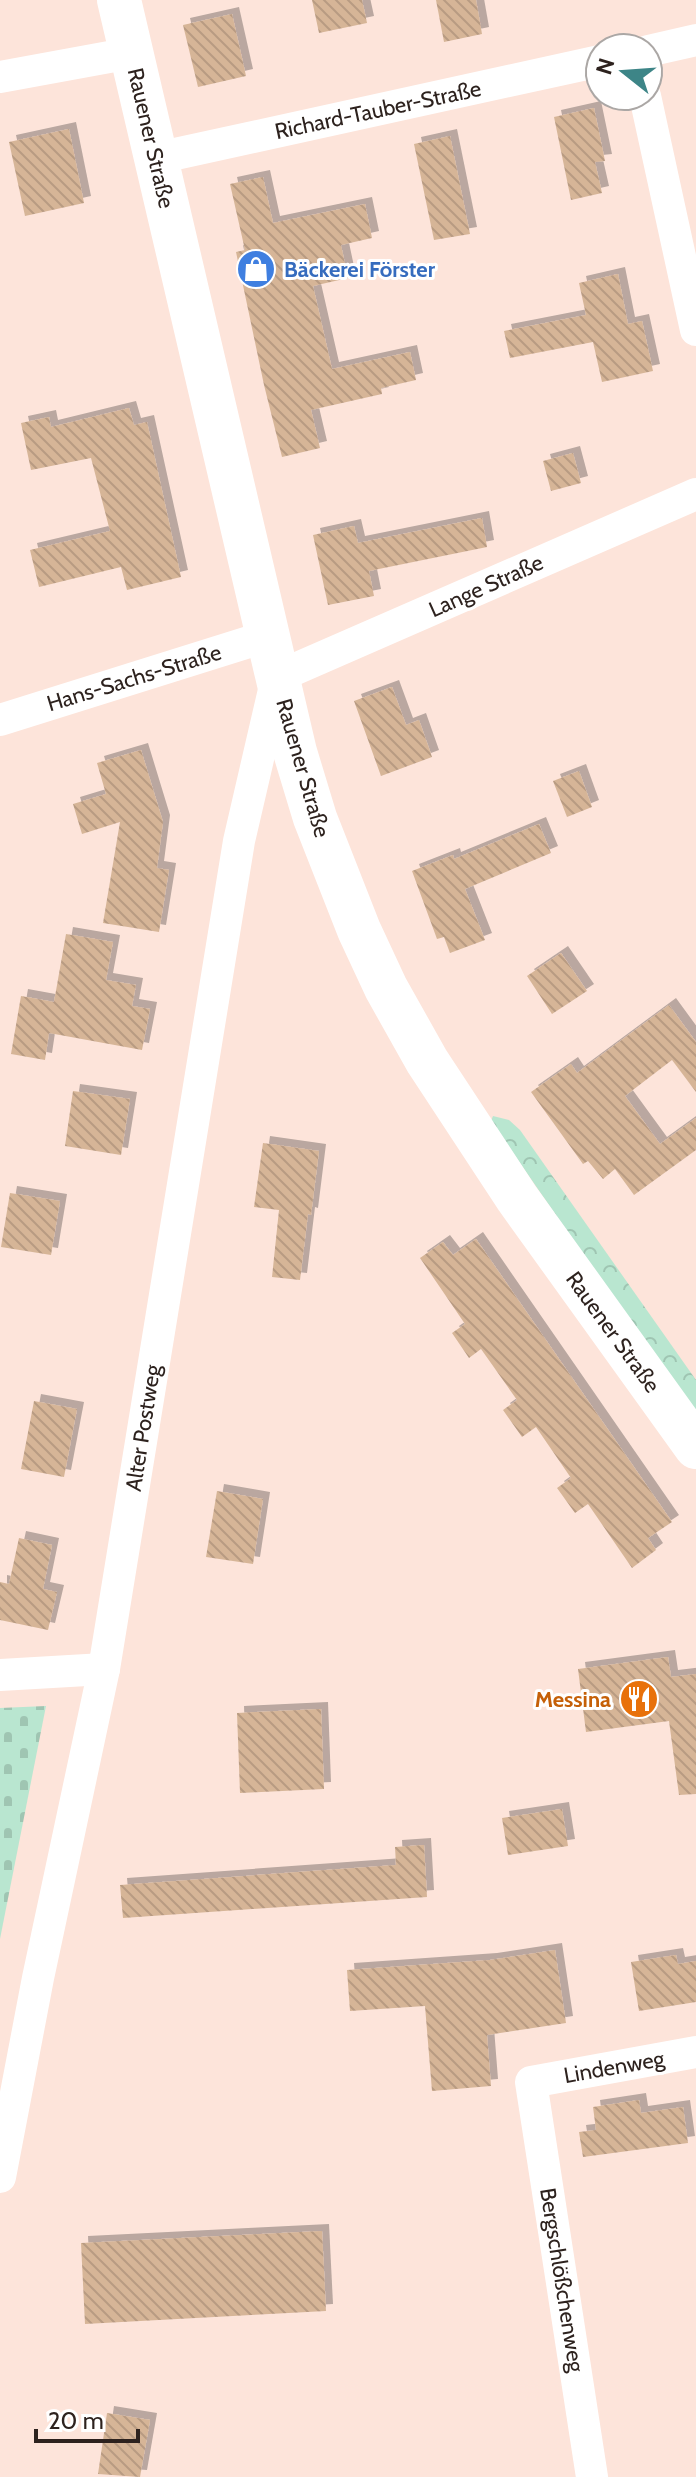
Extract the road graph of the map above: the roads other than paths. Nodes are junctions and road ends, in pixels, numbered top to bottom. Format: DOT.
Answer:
graph roads {
  1 [pos="119,0"];
  2 [pos="696,40"];
  3 [pos="664,47"];
  4 [pos="131,53"];
  5 [pos="584,65"];
  6 [pos="0,77"];
  7 [pos="648,112"];
  8 [pos="157,158"];
  9 [pos="696,330"];
  10 [pos="696,494"];
  11 [pos="272,657"];
  12 [pos="0,720"];
  13 [pos="696,1447"];
  14 [pos="104,1669"];
  15 [pos="0,1675"];
  16 [pos="696,2052"];
  17 [pos="531,2082"];
  18 [pos="0,2177"];
  19 [pos="592,2477"];
  1 -- 4 [label="main road, Rauener Straße"];
  2 -- 3 [label="street"];
  4 -- 6 [label="street"];
  4 -- 8 [label="main road, Rauener Straße"];
  5 -- 8 [label="street, Richard-Tauber-Straße"];
  7 -- 9 [label="street"];
  8 -- 11 [label="main road, Rauener Straße"];
  10 -- 11 [label="street, Lange Straße"];
  11 -- 12 [label="street, Hans-Sachs-Straße"];
  11 -- 13 [label="main road, Rauener Straße"];
  11 -- 14 [label="street, Alter Postweg"];
  14 -- 15 [label="street"];
  14 -- 18 [label="street, Alter Postweg"];
  16 -- 17 [label="street, Lindenweg"];
  17 -- 19 [label="street, Bergschlößchenweg"];
}
